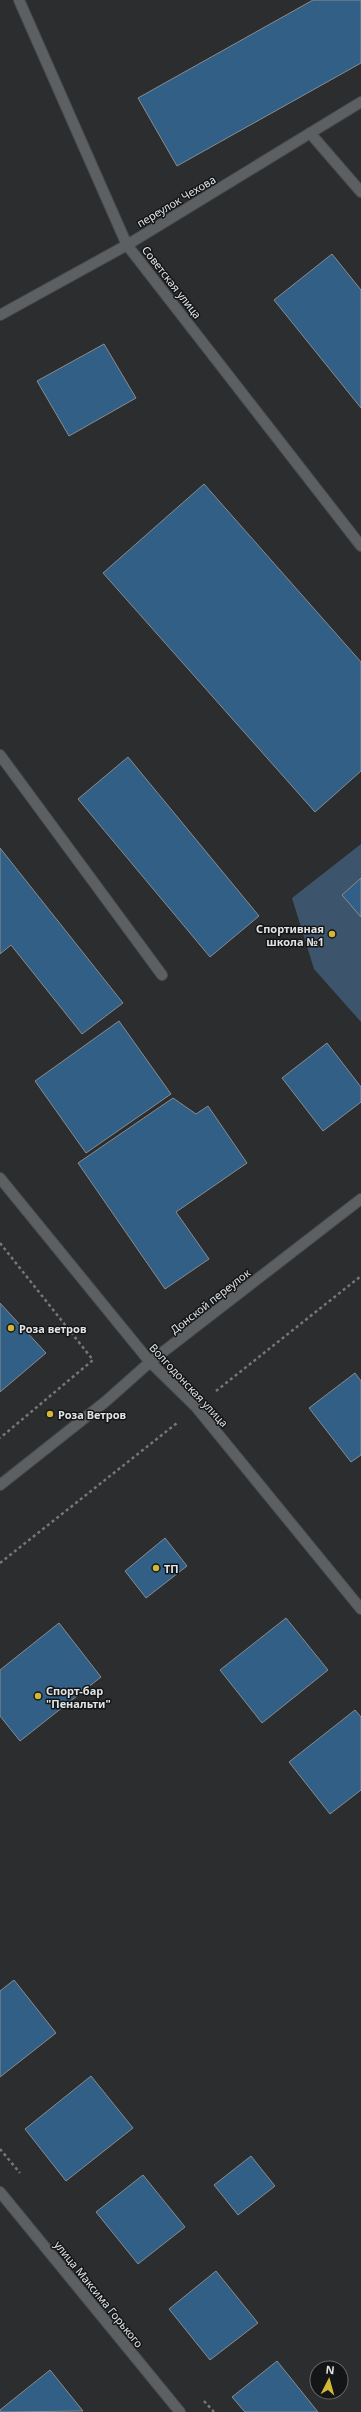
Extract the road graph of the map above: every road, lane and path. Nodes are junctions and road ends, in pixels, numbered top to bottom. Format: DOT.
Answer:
graph roads {
  1 [pos="19,0"];
  2 [pos="361,102"];
  3 [pos="310,133"];
  4 [pos="361,192"];
  5 [pos="127,245"];
  6 [pos="0,315"];
  7 [pos="361,546"];
  8 [pos="0,755"];
  9 [pos="162,975"];
  10 [pos="0,1178"];
  11 [pos="361,1198"];
  12 [pos="0,1243"];
  13 [pos="150,1362"];
  14 [pos="0,1438"];
  15 [pos="0,1485"];
  16 [pos="361,1609"];
  17 [pos="0,2192"];
  18 [pos="180,2412"];
  1 -- 5 [label="street, Советская улица"];
  2 -- 3 [label="street, переулок Чехова"];
  3 -- 4 [label="street"];
  3 -- 5 [label="street, переулок Чехова"];
  5 -- 6 [label="street, переулок Чехова"];
  5 -- 7 [label="street, Советская улица"];
  8 -- 9 [label="street"];
  10 -- 13 [label="street, Волгодонская улица"];
  11 -- 13 [label="street, Донской переулок"];
  12 -- 14 [label="path"];
  13 -- 15 [label="street, Донской переулок"];
  13 -- 16 [label="street, Волгодонская улица"];
  17 -- 18 [label="street, улица Максима Горького"];
}
